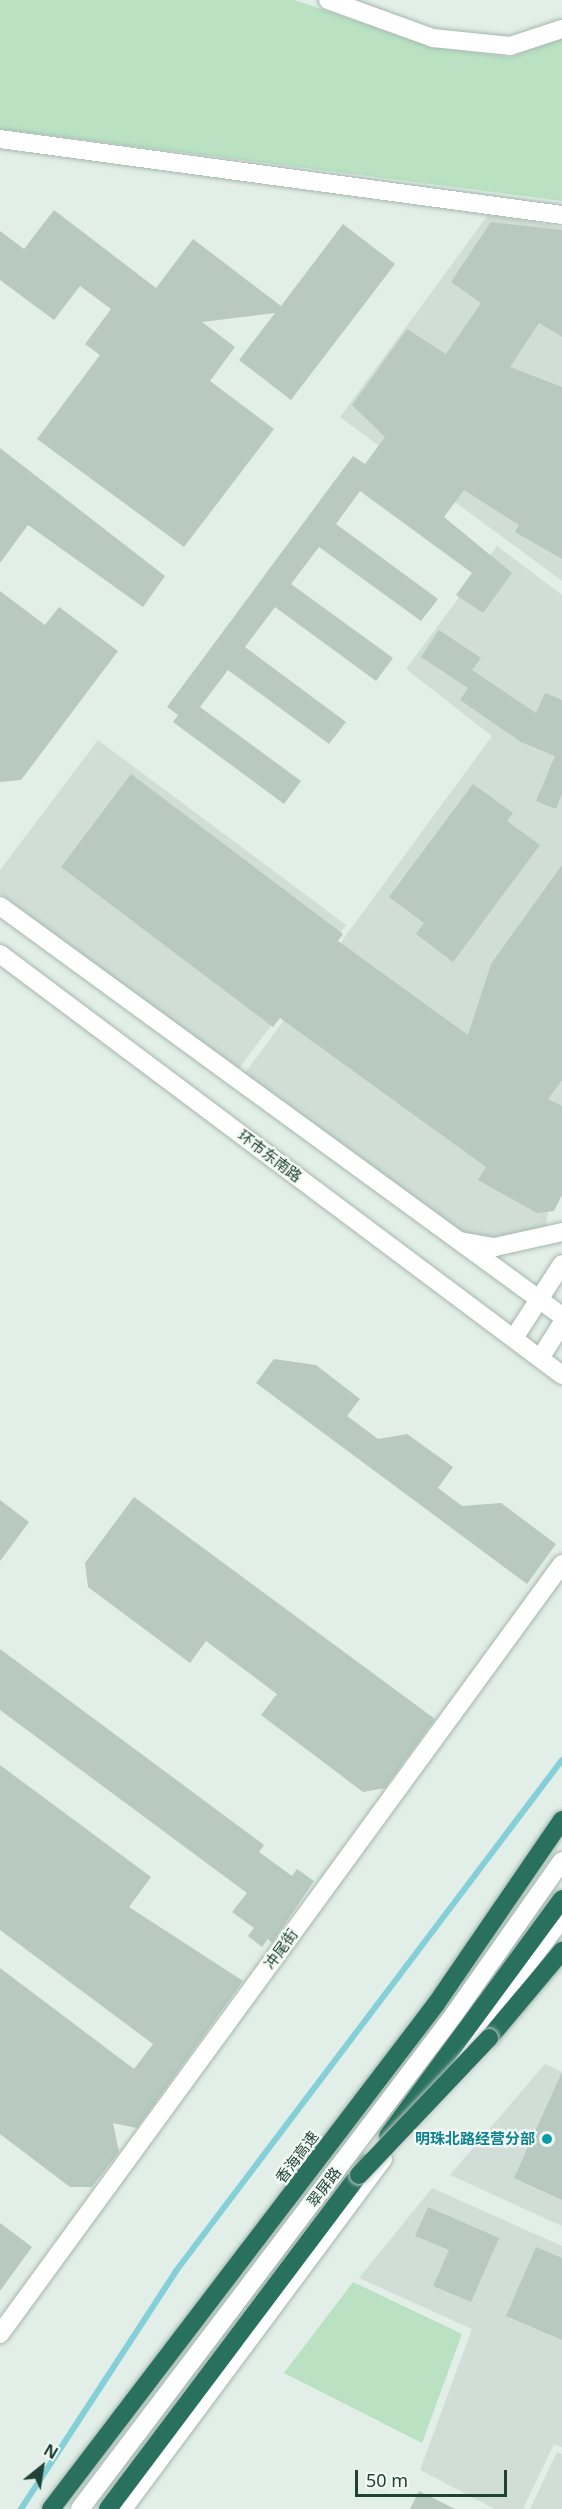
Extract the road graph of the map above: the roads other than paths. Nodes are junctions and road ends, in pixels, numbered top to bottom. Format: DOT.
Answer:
graph roads {
  1 [pos="327,0"];
  2 [pos="562,29"];
  3 [pos="0,139"];
  4 [pos="562,215"];
  5 [pos="0,906"];
  6 [pos="0,954"];
  7 [pos="562,1232"];
  8 [pos="456,1240"];
  9 [pos="562,1264"];
  10 [pos="540,1300"];
  11 [pos="562,1316"];
  12 [pos="562,1324"];
  13 [pos="514,1338"];
  14 [pos="541,1357"];
  15 [pos="562,1376"];
  16 [pos="562,1564"];
  17 [pos="562,1820"];
  18 [pos="562,1861"];
  19 [pos="562,1899"];
  20 [pos="562,1918"];
  21 [pos="562,1951"];
  22 [pos="359,2175"];
  23 [pos="0,2334"];
  24 [pos="51,2509"];
  25 [pos="80,2509"];
  26 [pos="108,2509"];
  27 [pos="123,2509"];
  1 -- 2 [label="main road"];
  3 -- 4 [label="main road"];
  5 -- 8 [label="main road"];
  6 -- 13 [label="main road, 环市东南路"];
  7 -- 8 [label="main road"];
  8 -- 10 [label="main road"];
  9 -- 10 [label="main road"];
  10 -- 11 [label="main road"];
  10 -- 13 [label="main road"];
  12 -- 14 [label="main road"];
  13 -- 14 [label="main road, 环市东南路"];
  14 -- 15 [label="main road, 环市东南路"];
  16 -- 23 [label="main road, 冲尾街"];
  17 -- 24 [label="highway, 香海高速"];
  18 -- 25 [label="main road, 翠屏路"];
  19 -- 22 [label="highway, bridge"];
  20 -- 27 [label="main road, 翠屏路"];
  21 -- 22 [label="highway, bridge"];
  22 -- 26 [label="highway"];
}
